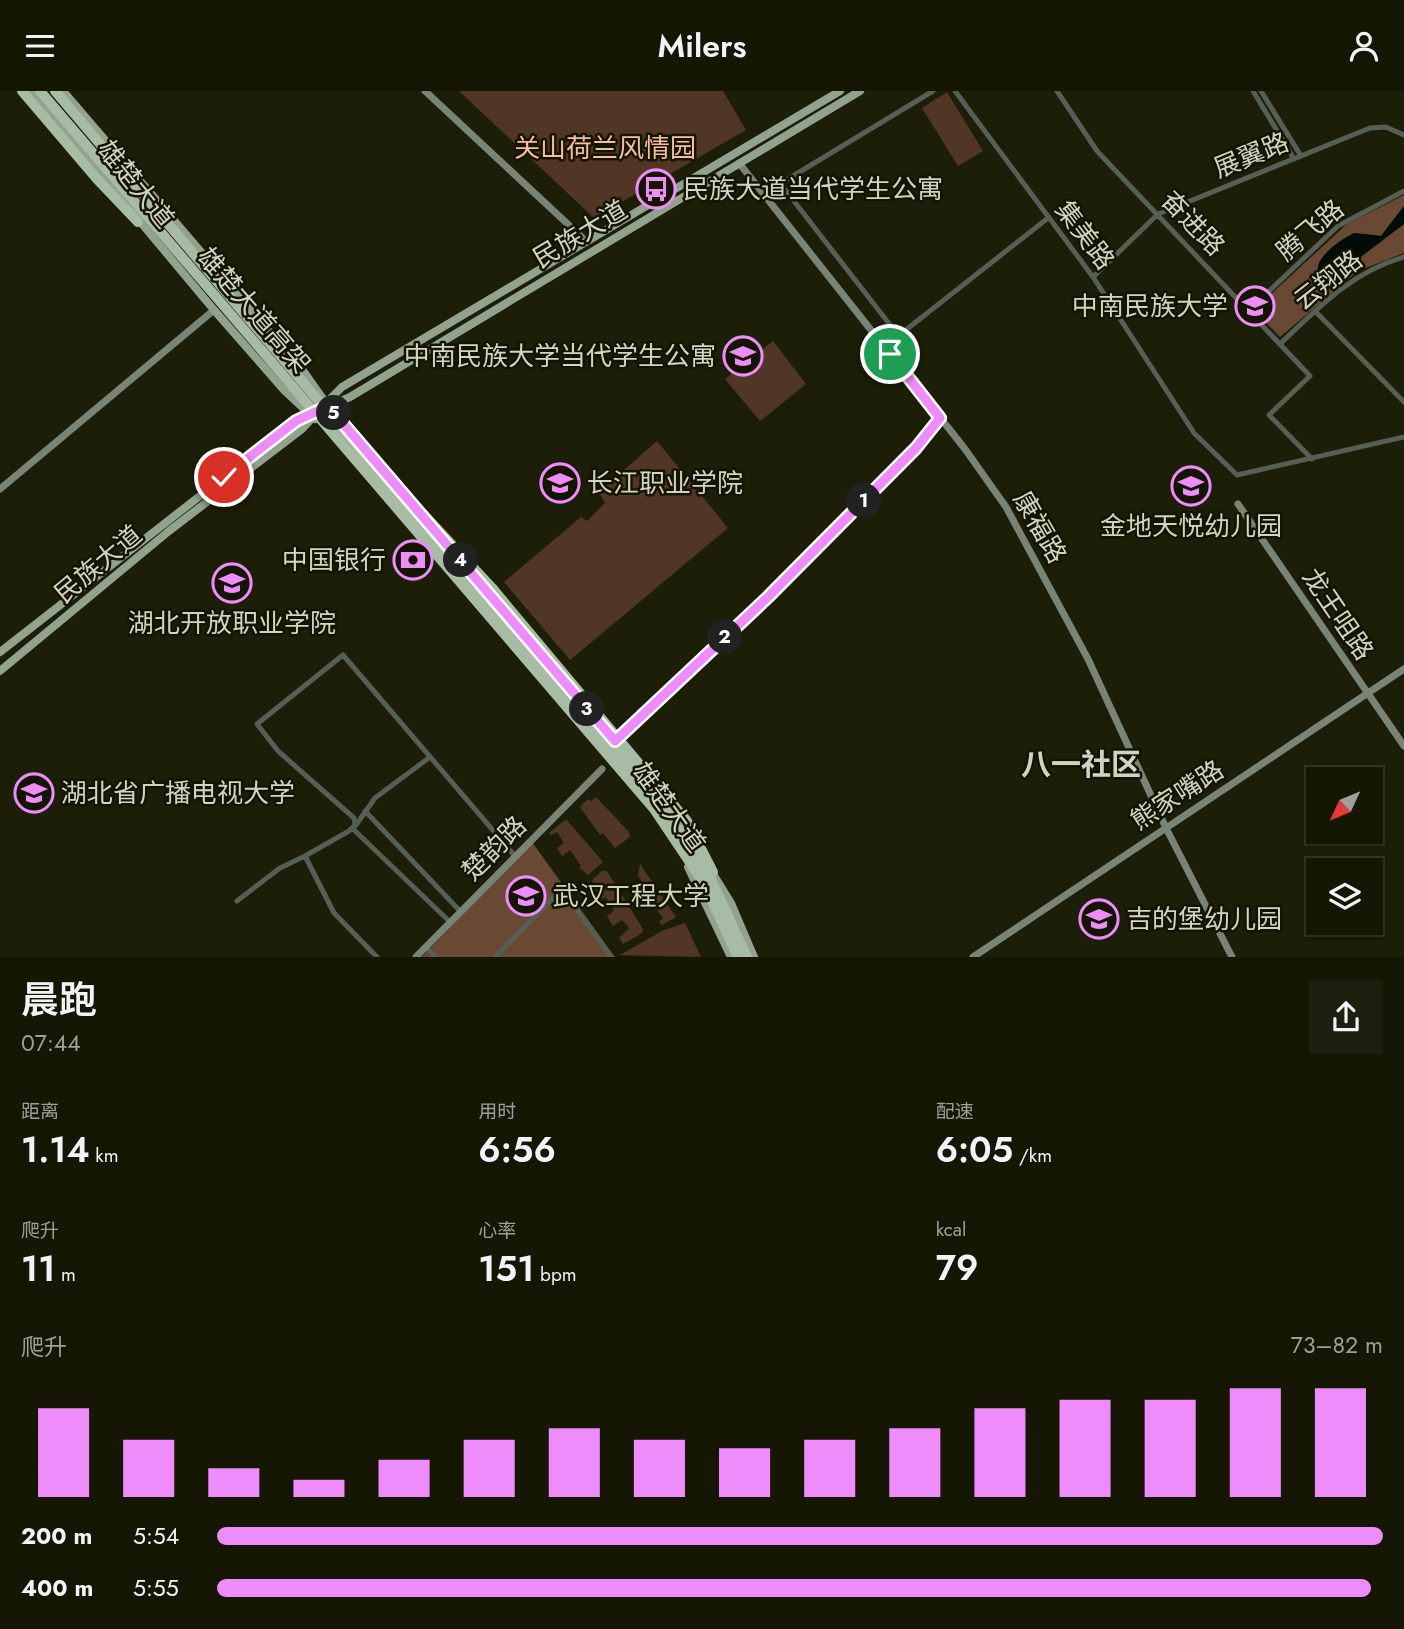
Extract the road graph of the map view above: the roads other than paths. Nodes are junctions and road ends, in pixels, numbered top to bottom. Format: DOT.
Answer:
graph roads {
  1 [pos="22,91"];
  2 [pos="31,91"];
  3 [pos="40,91"];
  4 [pos="55,91"];
  5 [pos="63,91"];
  6 [pos="425,91"];
  7 [pos="840,91"];
  8 [pos="860,91"];
  9 [pos="933,91"];
  10 [pos="955,91"];
  11 [pos="1057,91"];
  12 [pos="1253,91"];
  13 [pos="1261,91"];
  14 [pos="1404,135"];
  15 [pos="1297,157"];
  16 [pos="739,163"];
  17 [pos="1404,191"];
  18 [pos="1158,214"];
  19 [pos="1048,218"];
  20 [pos="138,222"];
  21 [pos="587,242"];
  22 [pos="1404,257"];
  23 [pos="1093,277"];
  24 [pos="214,310"];
  25 [pos="1249,310"];
  26 [pos="1315,311"];
  27 [pos="1280,344"];
  28 [pos="1404,402"];
  29 [pos="324,406"];
  30 [pos="312,416"];
  31 [pos="940,418"];
  32 [pos="1404,437"];
  33 [pos="1312,459"];
  34 [pos="0,489"];
  35 [pos="411,501"];
  36 [pos="1238,504"];
  37 [pos="0,652"];
  38 [pos="1404,670"];
  39 [pos="0,671"];
  40 [pos="1367,694"];
  41 [pos="615,741"];
  42 [pos="1404,746"];
  43 [pos="430,757"];
  44 [pos="602,769"];
  45 [pos="365,811"];
  46 [pos="354,826"];
  47 [pos="1166,828"];
  48 [pos="305,856"];
  49 [pos="514,856"];
  50 [pos="237,901"];
  51 [pos="460,912"];
  52 [pos="730,915"];
  53 [pos="450,922"];
  54 [pos="426,947"];
  55 [pos="377,957"];
  56 [pos="416,957"];
  57 [pos="436,957"];
  58 [pos="495,957"];
  59 [pos="611,957"];
  60 [pos="731,957"];
  61 [pos="738,957"];
  62 [pos="747,957"];
  63 [pos="754,957"];
  64 [pos="973,957"];
  65 [pos="1232,957"];
  1 -- 20 [label="highway"];
  2 -- 20 [label="main road, 雄楚大道"];
  3 -- 61 [label="highway, 雄楚大道高架, bridge"];
  4 -- 52 [label="highway, 雄楚大道高架, bridge"];
  5 -- 29 [label="main road, 雄楚大道"];
  6 -- 21 [label="street"];
  7 -- 21 [label="main road, 民族大道"];
  8 -- 16 [label="main road, 民族大道"];
  9 -- 19 [label="street"];
  10 -- 19 [label="street, 集美路"];
  11 -- 18 [label="street, 奋进路"];
  12 -- 15 [label="street"];
  13 -- 15 [label="street"];
  14 -- 15 [label="street, 展翼路"];
  15 -- 18 [label="street, 展翼路"];
  16 -- 29 [label="main road, 民族大道"];
  16 -- 31 [label="street, 康福路"];
  17 -- 25 [label="street, 腾飞路"];
  18 -- 23 [label="street, 展翼路"];
  18 -- 25 [label="street, 奋进路"];
  19 -- 23 [label="street, 集美路"];
  20 -- 24 [label="main road, 雄楚大道"];
  21 -- 29 [label="main road, 民族大道"];
  22 -- 26 [label="street, 云翔路"];
  23 -- 33 [label="street, 集美路"];
  24 -- 30 [label="main road, 雄楚大道"];
  24 -- 34 [label="street"];
  25 -- 27 [label="street, 奋进路"];
  26 -- 27 [label="street, 云翔路"];
  26 -- 28 [label="street"];
  27 -- 33 [label="street, 奋进路"];
  29 -- 30 [label="main road, 民族大道"];
  29 -- 35 [label="main road, 雄楚大道"];
  30 -- 37 [label="main road, 民族大道"];
  30 -- 39 [label="main road, 民族大道"];
  30 -- 60 [label="main road, 雄楚大道"];
  31 -- 41 [label="street"];
  31 -- 47 [label="street, 康福路"];
  32 -- 33 [label="street"];
  35 -- 41 [label="main road, 雄楚大道"];
  35 -- 52 [label="highway, bridge"];
  36 -- 40 [label="street, 龙王咀路"];
  38 -- 40 [label="street, 熊家嘴路"];
  40 -- 42 [label="street, 龙王咀路"];
  40 -- 47 [label="street, 熊家嘴路"];
  41 -- 63 [label="main road, 雄楚大道"];
  43 -- 45 [label="street"];
  43 -- 46 [label="street"];
  43 -- 49 [label="street"];
  44 -- 49 [label="street, 楚韵路"];
  45 -- 46 [label="street"];
  45 -- 51 [label="street"];
  46 -- 48 [label="street"];
  46 -- 53 [label="street"];
  47 -- 64 [label="street, 熊家嘴路"];
  47 -- 65 [label="street, 康福路"];
  48 -- 50 [label="street"];
  48 -- 55 [label="street"];
  49 -- 51 [label="street, 楚韵路"];
  51 -- 53 [label="street, 楚韵路"];
  52 -- 62 [label="highway, 雄楚大道高架, bridge"];
  53 -- 54 [label="street, 楚韵路"];
  54 -- 56 [label="street, 楚韵路"];
  54 -- 57 [label="street"];
  58 -- 59 [label="street"];
}
